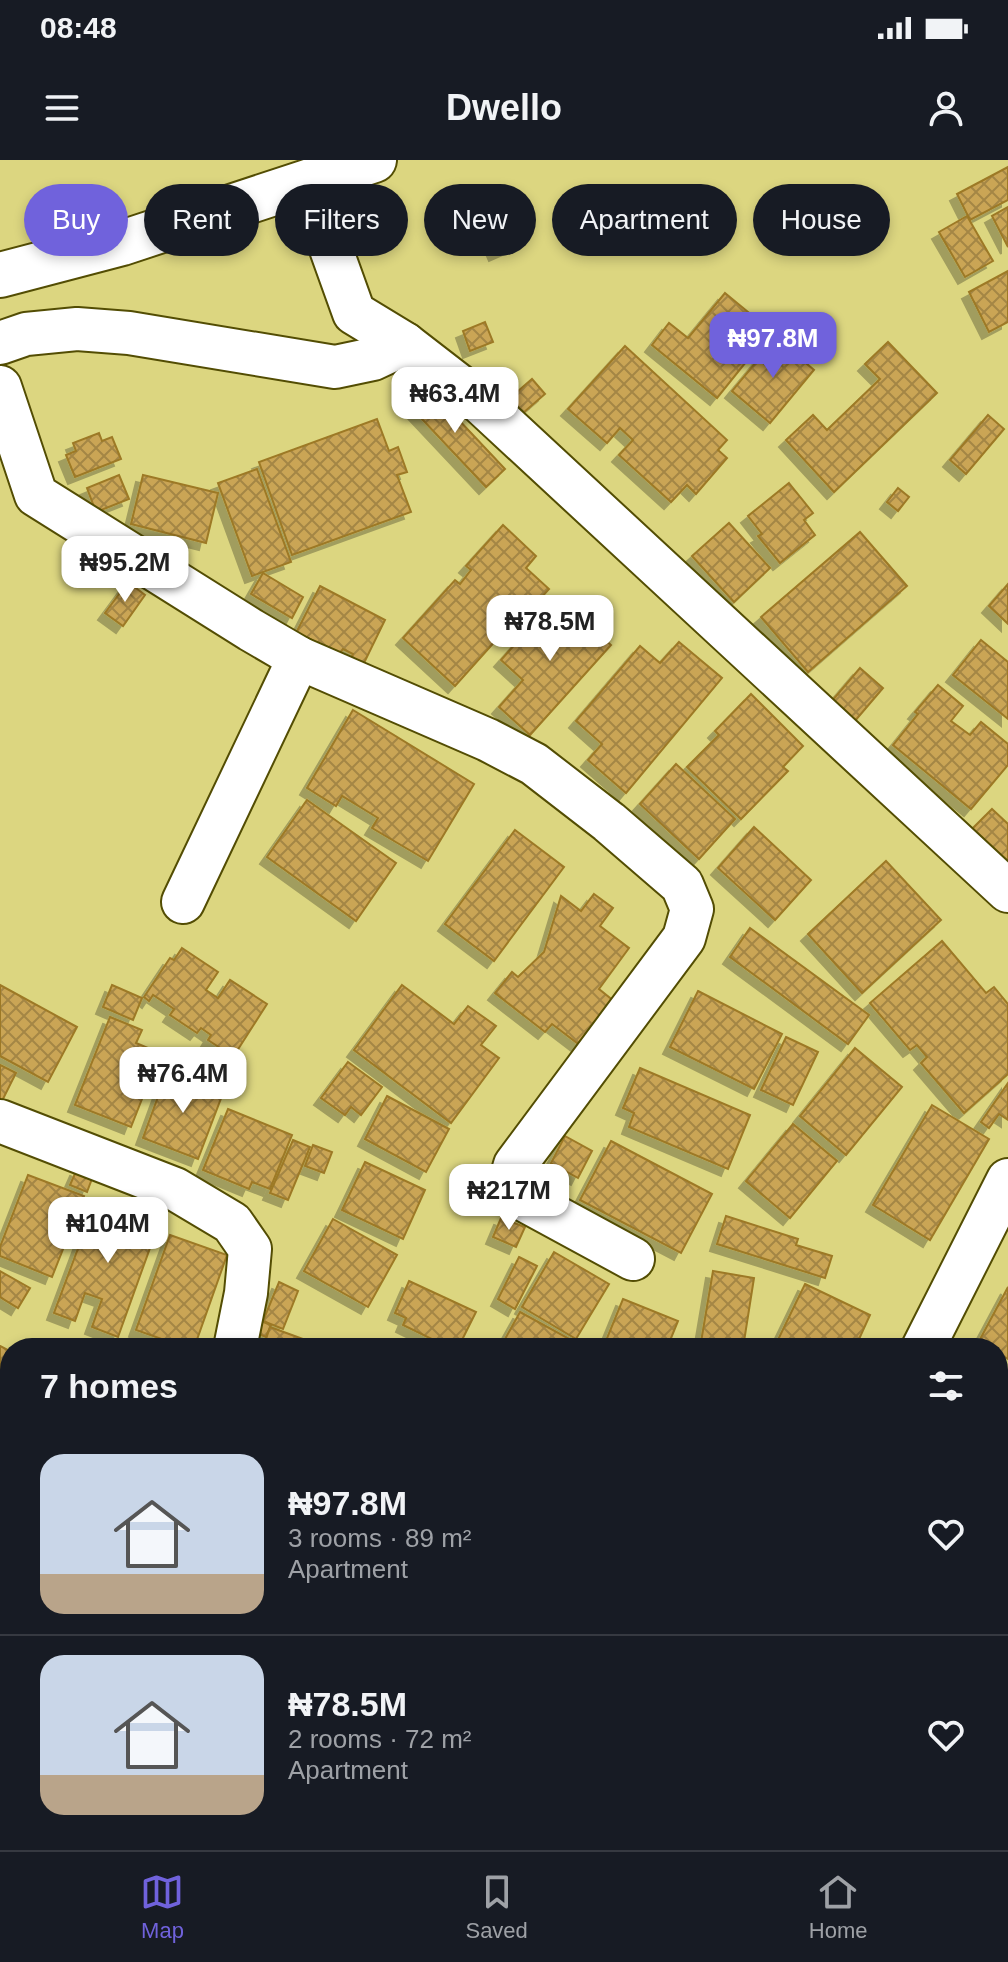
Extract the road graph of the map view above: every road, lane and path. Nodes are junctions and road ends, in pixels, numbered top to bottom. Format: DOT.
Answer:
graph roads {
  1 [pos="374,160"];
  2 [pos="307,182"];
  3 [pos="0,275"];
  4 [pos="0,343"];
  5 [pos="405,344"];
  6 [pos="0,387"];
  7 [pos="299,658"];
  8 [pos="1008,891"];
  9 [pos="183,902"];
  10 [pos="0,1121"];
  11 [pos="1008,1180"];
  12 [pos="633,1259"];
  13 [pos="237,1338"];
  14 [pos="928,1338"];
  1 -- 2 [label="highway"];
  2 -- 3 [label="highway"];
  2 -- 5 [label="street"];
  4 -- 5 [label="street"];
  5 -- 8 [label="street"];
  6 -- 7 [label="street"];
  7 -- 9 [label="street"];
  7 -- 12 [label="street"];
  10 -- 13 [label="street"];
  11 -- 14 [label="street"];
}
